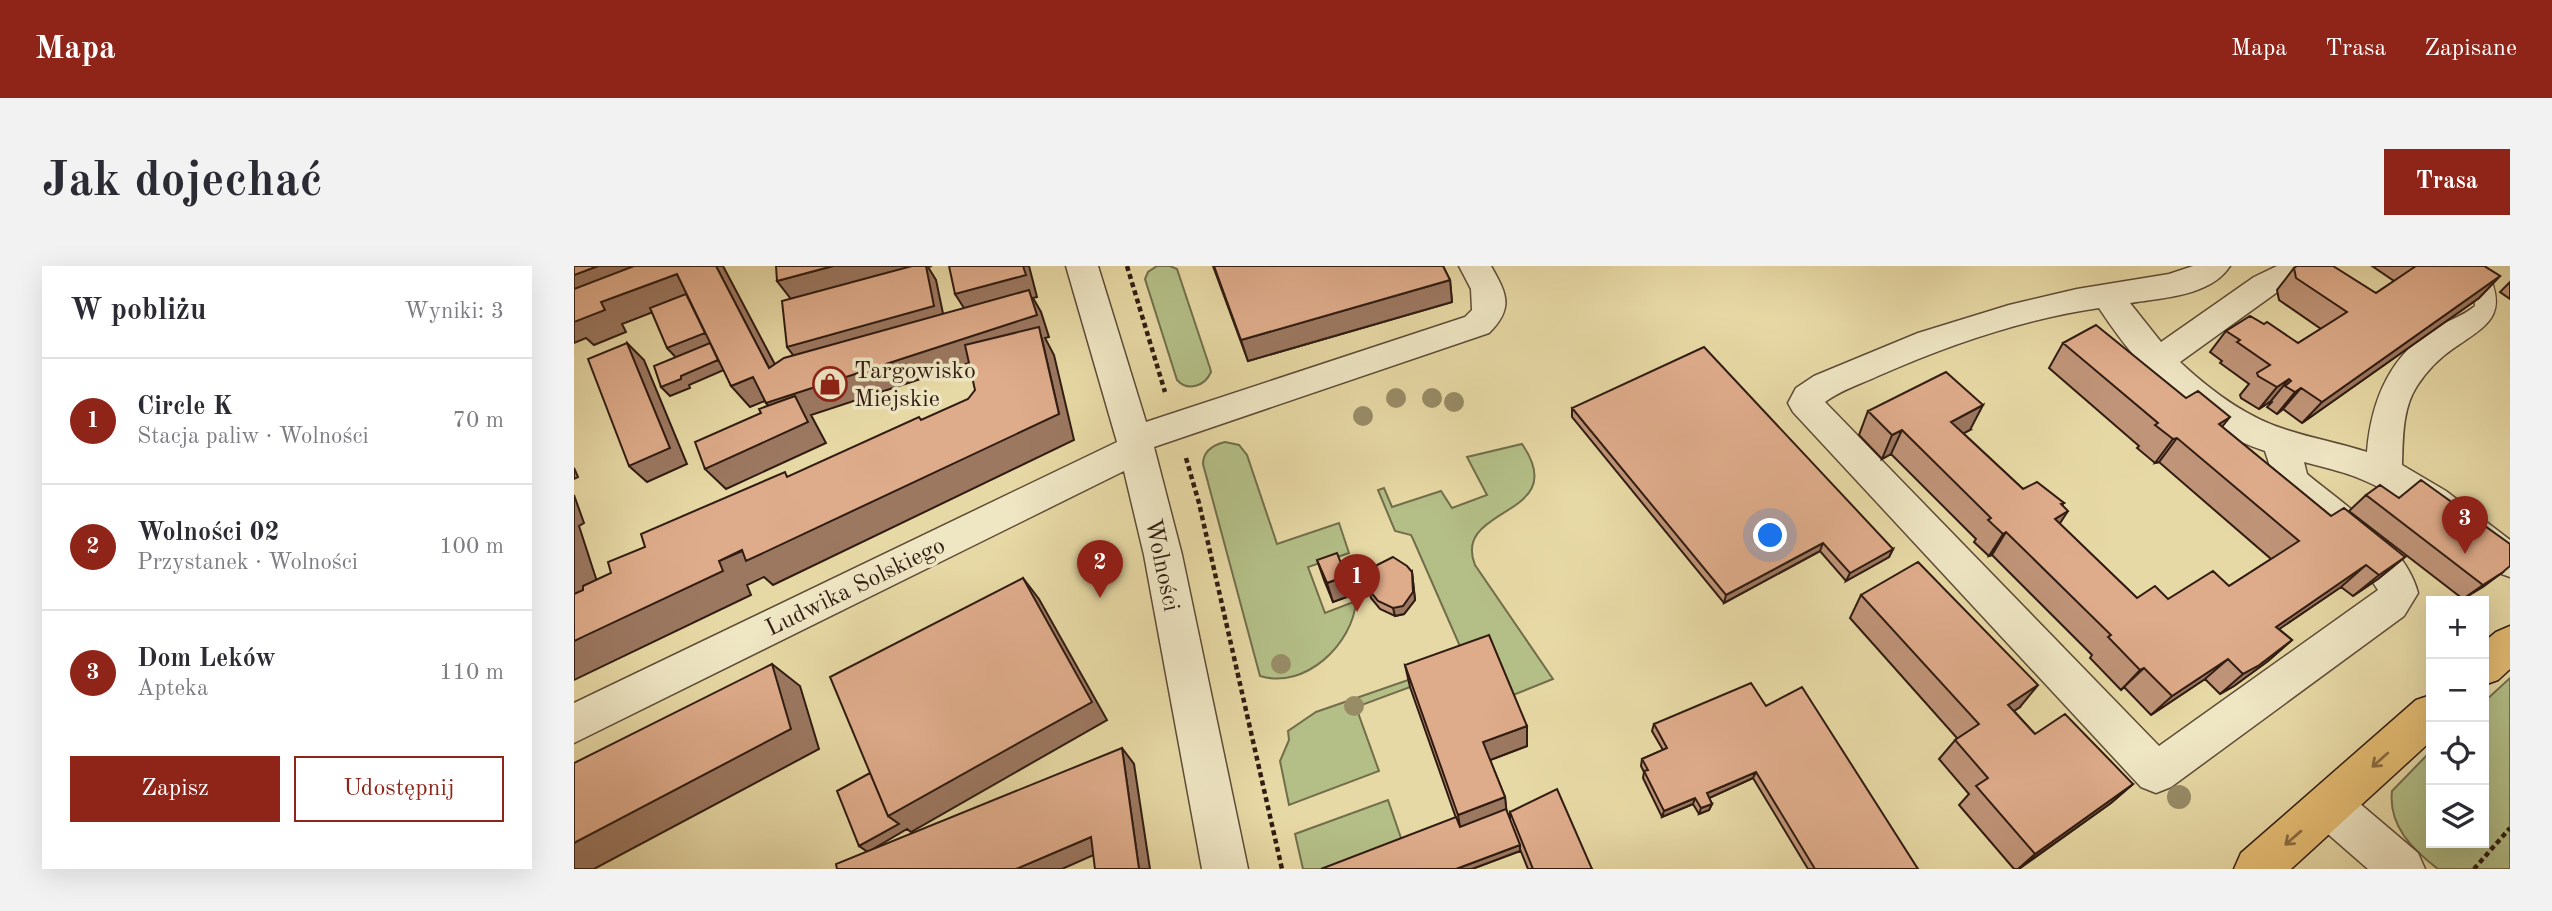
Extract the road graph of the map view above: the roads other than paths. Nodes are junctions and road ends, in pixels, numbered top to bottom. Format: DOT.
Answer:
graph roads {
  1 [pos="1082,266"];
  2 [pos="1475,266"];
  3 [pos="2214,266"];
  4 [pos="2304,266"];
  5 [pos="2464,266"];
  6 [pos="2107,295"];
  7 [pos="2159,360"];
  8 [pos="2281,442"];
  9 [pos="1135,445"];
  10 [pos="2383,472"];
  11 [pos="2510,561"];
  12 [pos="2510,644"];
  13 [pos="2489,663"];
  14 [pos="2426,719"];
  15 [pos="574,723"];
  16 [pos="2329,806"];
  17 [pos="1225,869"];
  18 [pos="2257,869"];
  19 [pos="2402,869"];
  1 -- 9 [label="street, Wolności"];
  2 -- 9 [label="street, Ludwika Solskiego"];
  3 -- 6 [label="street"];
  4 -- 7 [label="street"];
  5 -- 10 [label="street"];
  6 -- 7 [label="street"];
  6 -- 8 [label="street"];
  7 -- 8 [label="street"];
  8 -- 10 [label="street"];
  9 -- 15 [label="street, Ludwika Solskiego"];
  9 -- 17 [label="street, Wolności"];
  10 -- 11 [label="street"];
  12 -- 13 [label="main road"];
  14 -- 16 [label="main road, one-way"];
  16 -- 18 [label="main road, one-way"];
  16 -- 19 [label="street"];
}
